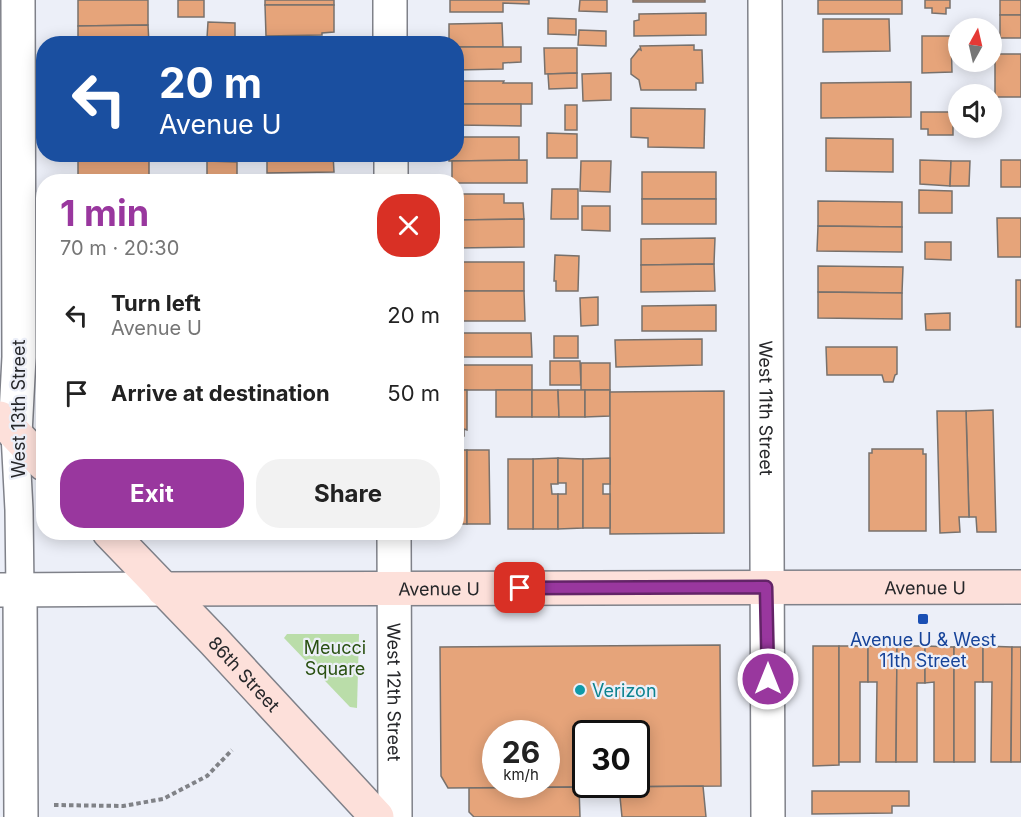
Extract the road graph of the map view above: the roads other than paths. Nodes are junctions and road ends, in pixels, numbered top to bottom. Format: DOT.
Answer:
graph roads {
  1 [pos="18,0"];
  2 [pos="390,0"];
  3 [pos="765,0"];
  4 [pos="390,36"];
  5 [pos="8,426"];
  6 [pos="36,456"];
  7 [pos="117,540"];
  8 [pos="394,540"];
  9 [pos="1021,586"];
  10 [pos="766,587"];
  11 [pos="394,588"];
  12 [pos="163,589"];
  13 [pos="10,590"];
  14 [pos="21,817"];
  15 [pos="377,817"];
  16 [pos="395,817"];
  17 [pos="768,817"];
  1 -- 5 [label="street, West 13th Street"];
  2 -- 4 [label="street"];
  3 -- 10 [label="street, West 11th Street"];
  5 -- 6 [label="main road"];
  5 -- 13 [label="street, West 13th Street"];
  7 -- 12 [label="main road, 86th Street"];
  8 -- 11 [label="street, West 12th Street"];
  9 -- 10 [label="main road, Avenue U"];
  10 -- 11 [label="main road, Avenue U"];
  10 -- 17 [label="street, West 11th Street"];
  11 -- 12 [label="main road, Avenue U"];
  11 -- 16 [label="street, West 12th Street"];
  12 -- 13 [label="street, Avenue U"];
  12 -- 15 [label="main road, 86th Street"];
  13 -- 14 [label="street, West 13th Street"];
}
